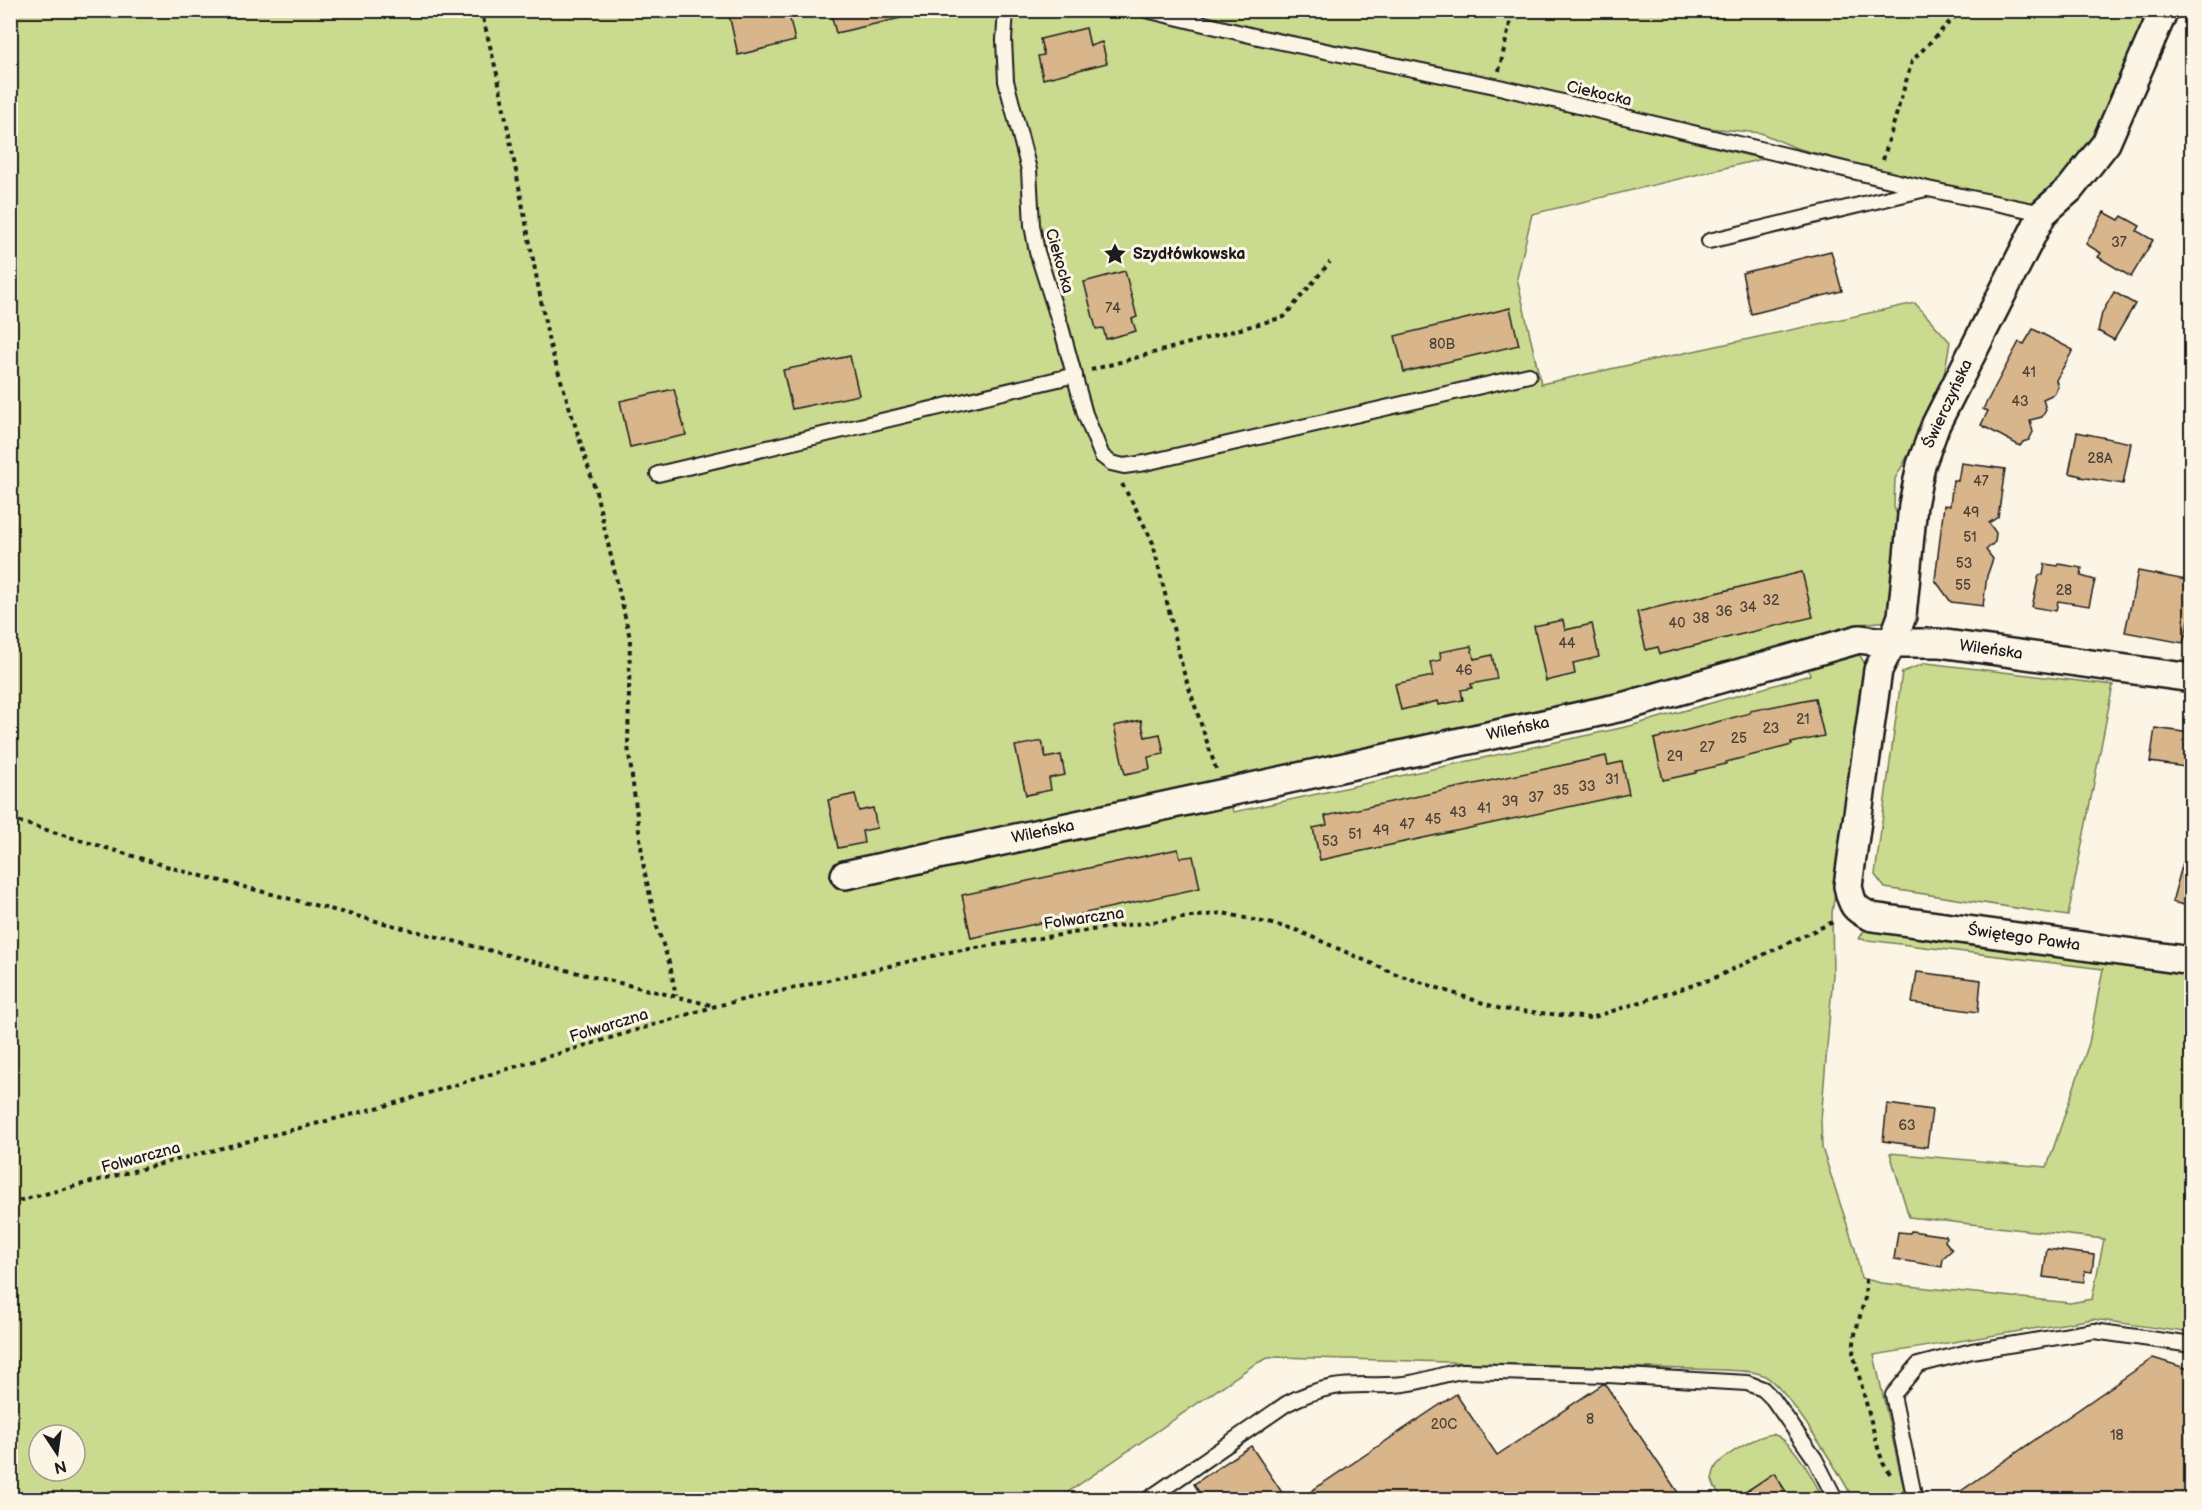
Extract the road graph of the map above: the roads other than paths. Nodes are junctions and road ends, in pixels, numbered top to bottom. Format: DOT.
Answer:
graph roads {
  1 [pos="1006,10"];
  2 [pos="1146,10"];
  3 [pos="2164,10"];
  4 [pos="1928,189"];
  5 [pos="2043,213"];
  6 [pos="1709,242"];
  7 [pos="1075,375"];
  8 [pos="1529,375"];
  9 [pos="658,474"];
  10 [pos="1892,643"];
  11 [pos="2192,678"];
  12 [pos="845,875"];
  13 [pos="1858,911"];
  14 [pos="2192,961"];
  15 [pos="2192,1345"];
  16 [pos="1147,1500"];
  17 [pos="1836,1500"];
  18 [pos="1915,1500"];
  1 -- 7 [label="lane, Ciekocka"];
  2 -- 4 [label="lane, Ciekocka"];
  3 -- 5 [label="street, Świerczyńska"];
  4 -- 5 [label="lane, Ciekocka"];
  4 -- 6 [label="lane"];
  5 -- 10 [label="street, Świerczyńska"];
  7 -- 8 [label="lane, Ciekocka"];
  7 -- 9 [label="lane"];
  10 -- 11 [label="street, Wileńska"];
  10 -- 12 [label="street, Wileńska"];
  10 -- 13 [label="street, Świerczyńska"];
  13 -- 14 [label="street, Świętego Pawła"];
  15 -- 18 [label="lane"];
  16 -- 17 [label="lane"];
}
